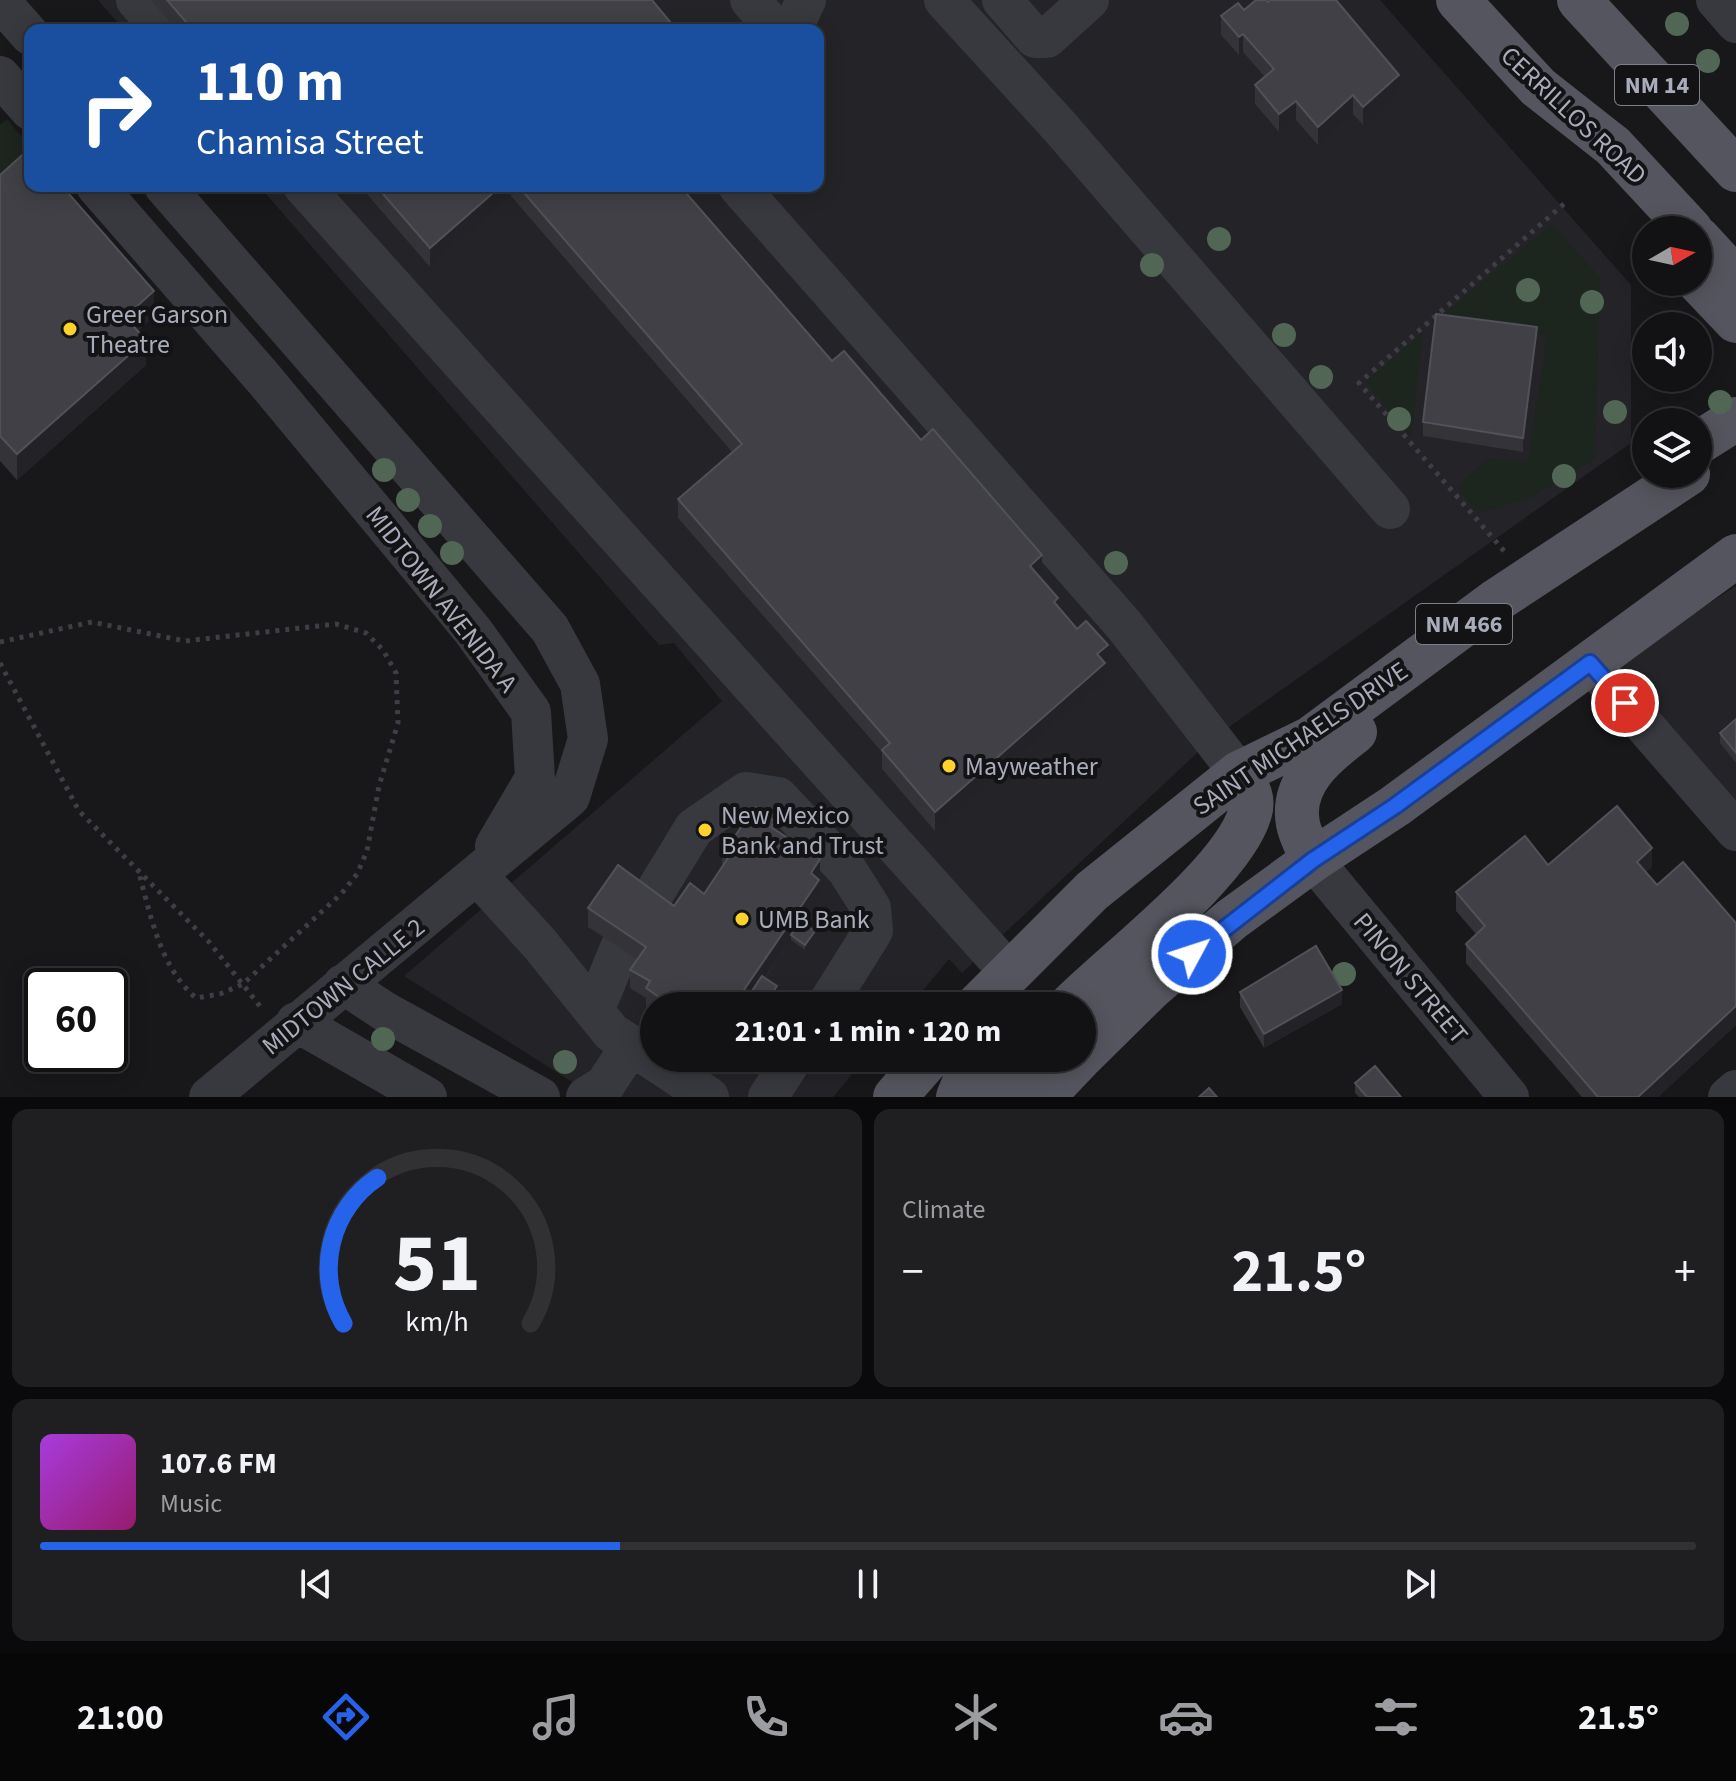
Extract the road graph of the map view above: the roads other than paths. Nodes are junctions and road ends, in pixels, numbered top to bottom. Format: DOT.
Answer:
graph roads {
  1 [pos="136,0"];
  2 [pos="750,0"];
  3 [pos="806,0"];
  4 [pos="944,0"];
  5 [pos="1002,0"];
  6 [pos="1089,0"];
  7 [pos="1458,0"];
  8 [pos="1579,0"];
  9 [pos="1716,0"];
  10 [pos="0,1"];
  11 [pos="1736,23"];
  12 [pos="158,24"];
  13 [pos="771,24"];
  14 [pos="795,24"];
  15 [pos="24,28"];
  16 [pos="0,76"];
  17 [pos="1538,87"];
  18 [pos="24,103"];
  19 [pos="1736,170"];
  20 [pos="101,192"];
  21 [pos="169,192"];
  22 [pos="308,192"];
  23 [pos="743,192"];
  24 [pos="1637,216"];
  25 [pos="1678,216"];
  26 [pos="1712,253"];
  27 [pos="1736,279"];
  28 [pos="1712,296"];
  29 [pos="1736,321"];
  30 [pos="1736,419"];
  31 [pos="1712,434"];
  32 [pos="1736,446"];
  33 [pos="1712,460"];
  34 [pos="1632,484"];
  35 [pos="1667,488"];
  36 [pos="1390,509"];
  37 [pos="1736,556"];
  38 [pos="1497,600"];
  39 [pos="1590,663"];
  40 [pos="1239,773"];
  41 [pos="1736,831"];
  42 [pos="1313,860"];
  43 [pos="478,876"];
  44 [pos="647,905"];
  45 [pos="620,948"];
  46 [pos="343,984"];
  47 [pos="1002,989"];
  48 [pos="835,992"];
  49 [pos="1085,992"];
  50 [pos="594,1011"];
  51 [pos="289,1028"];
  52 [pos="1096,1043"];
  53 [pos="640,1052"];
  54 [pos="640,1055"];
  55 [pos="640,1057"];
  56 [pos="671,1072"];
  57 [pos="784,1072"];
  58 [pos="917,1072"];
  59 [pos="968,1072"];
  60 [pos="1012,1072"];
  61 [pos="1067,1072"];
  62 [pos="1736,1090"];
  63 [pos="209,1097"];
  64 [pos="427,1097"];
  65 [pos="540,1097"];
  66 [pos="586,1097"];
  67 [pos="621,1097"];
  68 [pos="709,1097"];
  69 [pos="768,1097"];
  70 [pos="895,1097"];
  71 [pos="958,1097"];
  72 [pos="1000,1097"];
  73 [pos="1043,1097"];
  74 [pos="1509,1097"];
  75 [pos="1728,1097"];
  1 -- 12 [label="street"];
  2 -- 13 [label="street"];
  3 -- 14 [label="street"];
  4 -- 36 [label="street"];
  5 -- 6 [label="street"];
  7 -- 17 [label="main road, CERRILLOS ROAD / NM 14"];
  8 -- 19 [label="main road, NM 14"];
  9 -- 11 [label="street"];
  10 -- 15 [label="street"];
  16 -- 18 [label="street"];
  17 -- 24 [label="main road"];
  17 -- 25 [label="main road, CERRILLOS ROAD / NM 14"];
  20 -- 43 [label="street, MIDTOWN AVENIDA A"];
  21 -- 43 [label="street"];
  22 -- 47 [label="street"];
  23 -- 40 [label="street"];
  26 -- 27 [label="main road"];
  28 -- 29 [label="main road"];
  30 -- 31 [label="main road"];
  32 -- 33 [label="main road"];
  34 -- 40 [label="main road"];
  35 -- 38 [label="main road, SAINT MICHAELS DRIVE / NM 466"];
  37 -- 39 [label="main road"];
  38 -- 40 [label="main road, SAINT MICHAELS DRIVE / NM 466"];
  38 -- 42 [label="main road"];
  39 -- 41 [label="street"];
  39 -- 42 [label="main road"];
  40 -- 47 [label="main road, SAINT MICHAELS DRIVE / NM 466"];
  40 -- 49 [label="main road"];
  42 -- 52 [label="main road"];
  42 -- 74 [label="street, PINON STREET"];
  43 -- 46 [label="street, MIDTOWN CALLE 2"];
  43 -- 50 [label="street"];
  44 -- 48 [label="street"];
  45 -- 50 [label="street"];
  46 -- 51 [label="street, MIDTOWN CALLE 2"];
  46 -- 65 [label="street"];
  50 -- 53 [label="street"];
  51 -- 63 [label="street, MIDTOWN CALLE 2"];
  51 -- 64 [label="street"];
  54 -- 66 [label="street"];
  55 -- 67 [label="street"];
  56 -- 68 [label="street"];
  57 -- 69 [label="street"];
  58 -- 70 [label="main road"];
  59 -- 71 [label="main road"];
  60 -- 72 [label="main road"];
  61 -- 73 [label="main road"];
  62 -- 75 [label="street"];
}
